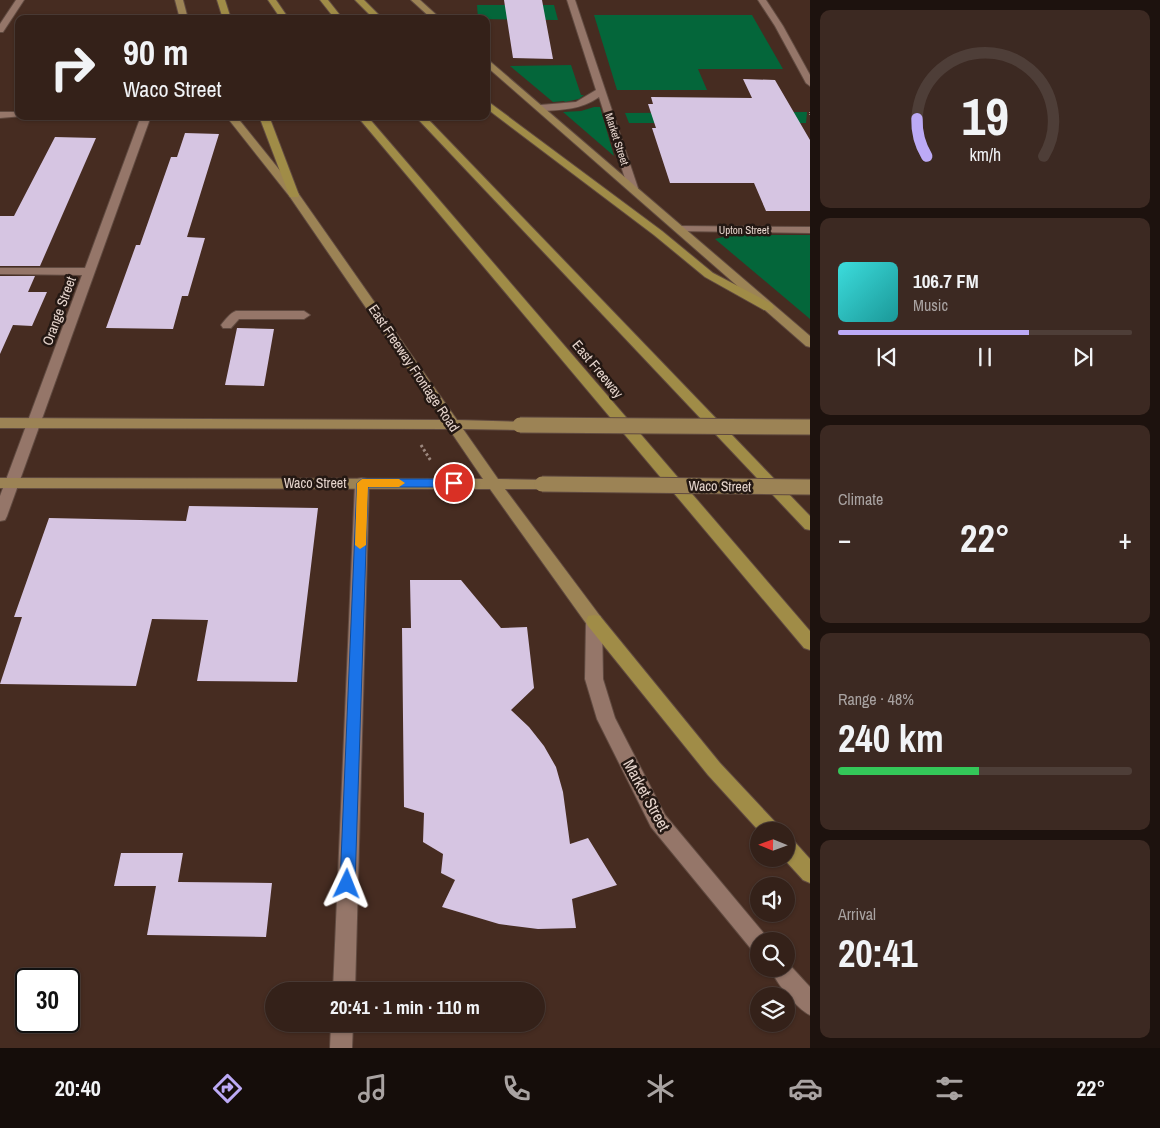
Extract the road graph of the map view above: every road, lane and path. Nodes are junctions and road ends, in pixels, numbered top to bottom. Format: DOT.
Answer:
graph roads {
  1 [pos="20,0"];
  2 [pos="179,0"];
  3 [pos="221,0"];
  4 [pos="272,0"];
  5 [pos="324,0"];
  6 [pos="359,0"];
  7 [pos="416,0"];
  8 [pos="571,0"];
  9 [pos="762,0"];
  10 [pos="0,9"];
  11 [pos="14,9"];
  12 [pos="183,15"];
  13 [pos="226,15"];
  14 [pos="283,15"];
  15 [pos="336,15"];
  16 [pos="375,15"];
  17 [pos="433,15"];
  18 [pos="0,30"];
  19 [pos="490,64"];
  20 [pos="810,83"];
  21 [pos="601,91"];
  22 [pos="490,106"];
  23 [pos="540,108"];
  24 [pos="0,115"];
  25 [pos="15,115"];
  26 [pos="145,120"];
  27 [pos="235,120"];
  28 [pos="266,120"];
  29 [pos="365,120"];
  30 [pos="424,120"];
  31 [pos="633,188"];
  32 [pos="294,195"];
  33 [pos="678,229"];
  34 [pos="810,230"];
  35 [pos="0,271"];
  36 [pos="90,272"];
  37 [pos="768,306"];
  38 [pos="304,315"];
  39 [pos="227,325"];
  40 [pos="810,343"];
  41 [pos="0,423"];
  42 [pos="33,423"];
  43 [pos="452,425"];
  44 [pos="810,427"];
  45 [pos="417,438"];
  46 [pos="431,462"];
  47 [pos="6,483"];
  48 [pos="362,483"];
  49 [pos="492,483"];
  50 [pos="810,487"];
  51 [pos="0,516"];
  52 [pos="810,524"];
  53 [pos="594,621"];
  54 [pos="810,643"];
  55 [pos="763,822"];
  56 [pos="795,857"];
  57 [pos="810,873"];
  58 [pos="751,932"];
  59 [pos="788,977"];
  60 [pos="344,982"];
  61 [pos="810,1004"];
  62 [pos="342,1032"];
  63 [pos="342,1048"];
  1 -- 11 [label="street"];
  2 -- 12 [label="main road"];
  3 -- 13 [label="highway"];
  4 -- 14 [label="highway"];
  5 -- 15 [label="highway"];
  6 -- 16 [label="highway"];
  7 -- 17 [label="main road"];
  8 -- 21 [label="street, Market Street"];
  9 -- 20 [label="street"];
  10 -- 11 [label="street"];
  11 -- 18 [label="street"];
  19 -- 23 [label="main road"];
  21 -- 23 [label="street, Market Street"];
  21 -- 31 [label="street, Market Street"];
  22 -- 37 [label="highway"];
  23 -- 31 [label="main road"];
  24 -- 25 [label="street"];
  26 -- 36 [label="street, Orange Street"];
  27 -- 32 [label="main road, East Freeway Frontage Road"];
  28 -- 32 [label="highway"];
  29 -- 54 [label="highway, East Freeway"];
  30 -- 52 [label="highway"];
  31 -- 33 [label="main road"];
  32 -- 43 [label="main road, East Freeway Frontage Road"];
  33 -- 34 [label="street, Upton Street"];
  33 -- 37 [label="main road"];
  35 -- 36 [label="street"];
  36 -- 42 [label="street, Orange Street"];
  37 -- 40 [label="main road"];
  38 -- 39 [label="street"];
  41 -- 42 [label="main road"];
  42 -- 43 [label="main road"];
  42 -- 47 [label="street, Orange Street"];
  43 -- 44 [label="main road, bridge"];
  43 -- 49 [label="main road, East Freeway Frontage Road"];
  45 -- 46 [label="path"];
  47 -- 48 [label="main road, Waco Street"];
  47 -- 51 [label="street, Orange Street"];
  48 -- 49 [label="main road, Waco Street"];
  48 -- 60 [label="street"];
  49 -- 50 [label="main road, Waco Street, bridge"];
  49 -- 53 [label="main road, East Freeway Frontage Road"];
  53 -- 55 [label="highway"];
  53 -- 58 [label="street, Market Street"];
  56 -- 57 [label="highway"];
  59 -- 61 [label="street"];
  62 -- 63 [label="street"];
}
